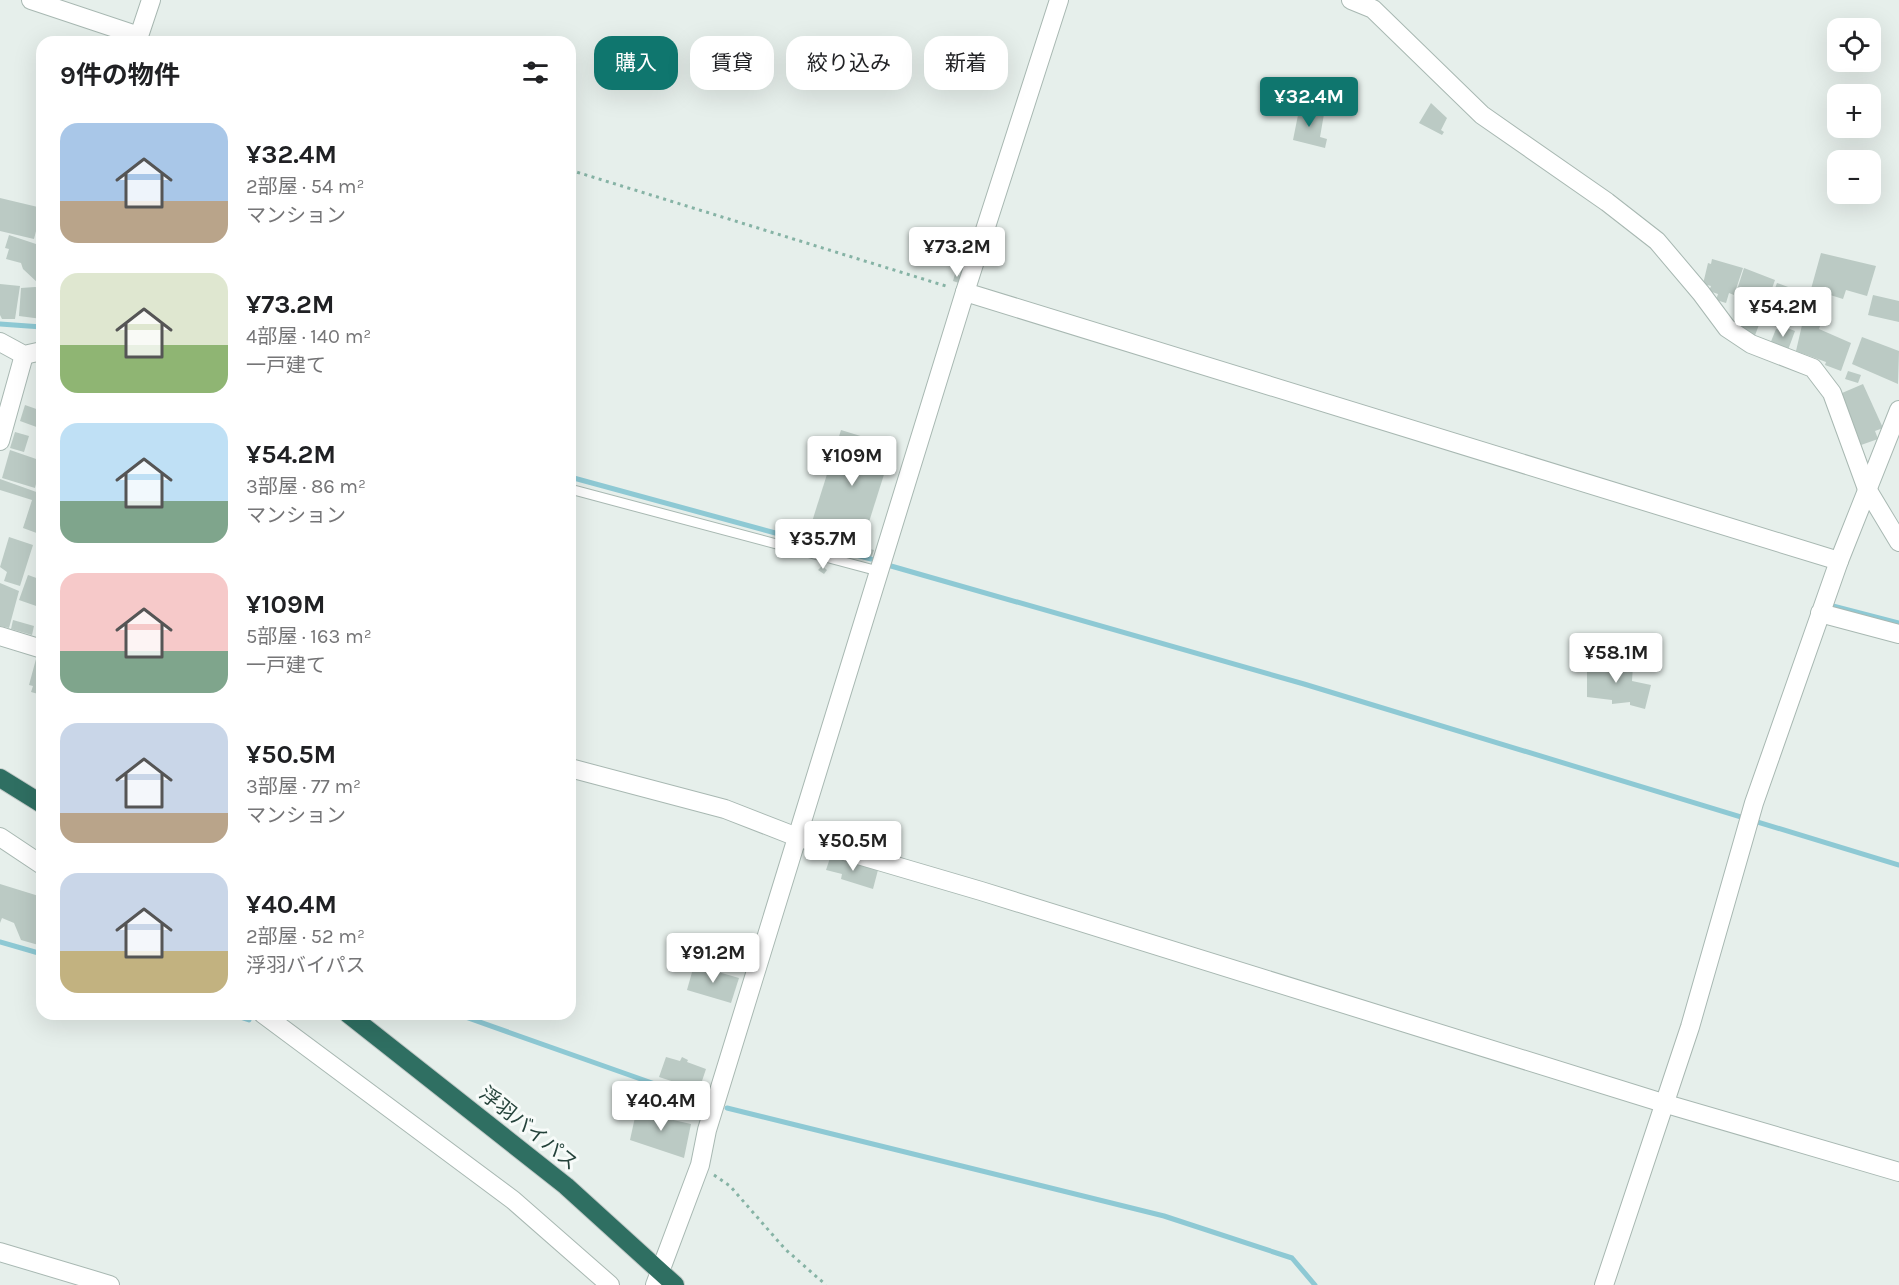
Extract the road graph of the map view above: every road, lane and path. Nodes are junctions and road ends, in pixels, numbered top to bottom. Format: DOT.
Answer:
graph roads {
  1 [pos="31,0"];
  2 [pos="151,0"];
  3 [pos="1059,0"];
  4 [pos="1352,0"];
  5 [pos="130,36"];
  6 [pos="139,36"];
  7 [pos="576,172"];
  8 [pos="965,292"];
  9 [pos="0,342"];
  10 [pos="36,352"];
  11 [pos="24,355"];
  12 [pos="1899,410"];
  13 [pos="0,441"];
  14 [pos="1867,489"];
  15 [pos="576,491"];
  16 [pos="1899,542"];
  17 [pos="1839,561"];
  18 [pos="878,572"];
  19 [pos="1820,613"];
  20 [pos="1899,634"];
  21 [pos="0,636"];
  22 [pos="36,647"];
  23 [pos="576,770"];
  24 [pos="0,778"];
  25 [pos="36,800"];
  26 [pos="0,837"];
  27 [pos="797,837"];
  28 [pos="36,861"];
  29 [pos="271,1020"];
  30 [pos="356,1020"];
  31 [pos="1663,1103"];
  32 [pos="700,1165"];
  33 [pos="1899,1172"];
  34 [pos="0,1252"];
  35 [pos="657,1277"];
  36 [pos="110,1285"];
  37 [pos="609,1285"];
  38 [pos="675,1285"];
  39 [pos="826,1285"];
  40 [pos="1604,1285"];
  1 -- 5 [label="street"];
  2 -- 6 [label="street"];
  3 -- 8 [label="street"];
  4 -- 14 [label="street"];
  7 -- 8 [label="path"];
  8 -- 17 [label="street"];
  8 -- 18 [label="street"];
  9 -- 11 [label="street"];
  10 -- 11 [label="street"];
  11 -- 13 [label="street"];
  12 -- 14 [label="street"];
  14 -- 16 [label="street"];
  14 -- 17 [label="street"];
  15 -- 18 [label="lane"];
  17 -- 19 [label="street"];
  18 -- 27 [label="street"];
  19 -- 20 [label="street"];
  19 -- 31 [label="street"];
  21 -- 22 [label="street"];
  23 -- 27 [label="street"];
  24 -- 25 [label="highway"];
  26 -- 28 [label="street"];
  27 -- 31 [label="street"];
  27 -- 32 [label="street"];
  29 -- 37 [label="street"];
  30 -- 35 [label="highway, 浮羽バイパス"];
  31 -- 33 [label="street"];
  31 -- 40 [label="street"];
  32 -- 35 [label="street"];
  32 -- 39 [label="path"];
  34 -- 36 [label="street"];
  35 -- 38 [label="highway, 浮羽バイパス"];
}
